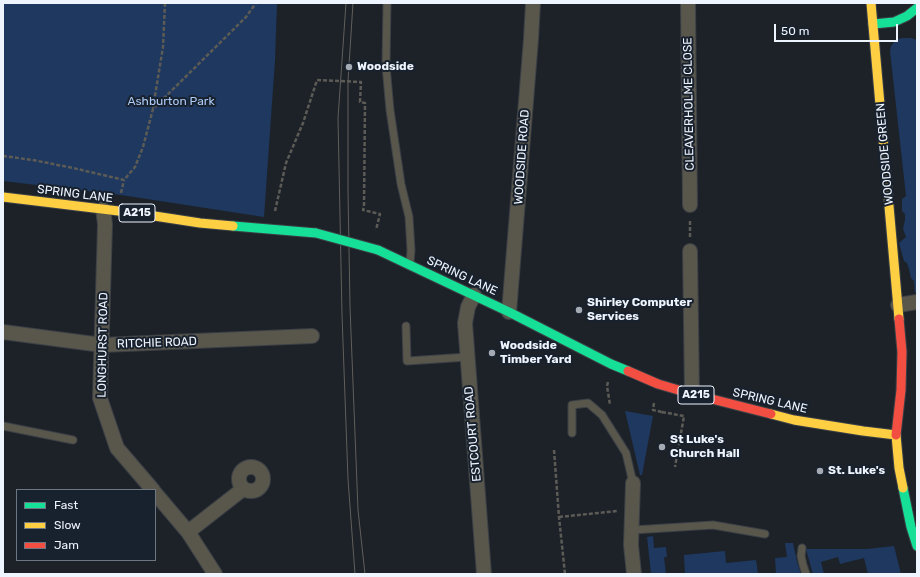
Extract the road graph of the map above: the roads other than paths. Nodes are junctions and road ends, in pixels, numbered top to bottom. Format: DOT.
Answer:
graph roads {
  1 [pos="387,3"];
  2 [pos="533,3"];
  3 [pos="688,3"];
  4 [pos="871,3"];
  5 [pos="914,16"];
  6 [pos="873,24"];
  7 [pos="3,196"];
  8 [pos="690,205"];
  9 [pos="104,209"];
  10 [pos="690,251"];
  11 [pos="410,265"];
  12 [pos="474,295"];
  13 [pos="917,302"];
  14 [pos="898,305"];
  15 [pos="510,312"];
  16 [pos="406,326"];
  17 [pos="3,332"];
  18 [pos="312,336"];
  19 [pos="102,345"];
  20 [pos="467,357"];
  21 [pos="692,394"];
  22 [pos="3,426"];
  23 [pos="572,432"];
  24 [pos="896,435"];
  25 [pos="73,440"];
  26 [pos="633,483"];
  27 [pos="152,489"];
  28 [pos="243,489"];
  29 [pos="156,494"];
  30 [pos="633,530"];
  31 [pos="188,532"];
  32 [pos="765,534"];
  33 [pos="917,546"];
  34 [pos="802,548"];
  35 [pos="214,574"];
  36 [pos="484,574"];
  37 [pos="634,574"];
  38 [pos="806,574"];
  1 -- 11 [label="lane"];
  2 -- 15 [label="street, WOODSIDE ROAD"];
  3 -- 8 [label="street, CLEAVERHOLME CLOSE"];
  4 -- 6 [label="main road, WOODSIDE GREEN"];
  5 -- 6 [label="main road"];
  6 -- 14 [label="main road, WOODSIDE GREEN"];
  7 -- 9 [label="main road, SPRING LANE / A215"];
  9 -- 11 [label="main road, SPRING LANE / A215, bridge"];
  9 -- 19 [label="street, LONGHURST ROAD"];
  10 -- 21 [label="street"];
  11 -- 12 [label="main road, SPRING LANE / A215"];
  12 -- 15 [label="main road, SPRING LANE / A215"];
  12 -- 20 [label="street, ESTCOURT ROAD"];
  13 -- 14 [label="street"];
  14 -- 24 [label="main road, WOODSIDE GREEN"];
  15 -- 21 [label="main road, SPRING LANE / A215"];
  16 -- 20 [label="lane"];
  17 -- 19 [label="street, RITCHIE ROAD"];
  18 -- 19 [label="street, RITCHIE ROAD"];
  19 -- 27 [label="street, LONGHURST ROAD"];
  20 -- 36 [label="street, ESTCOURT ROAD"];
  21 -- 24 [label="main road, SPRING LANE / A215"];
  22 -- 25 [label="lane"];
  23 -- 26 [label="lane"];
  24 -- 33 [label="main road, WOODSIDE GREEN"];
  26 -- 30 [label="street"];
  28 -- 31 [label="street"];
  29 -- 31 [label="street"];
  30 -- 32 [label="lane"];
  30 -- 37 [label="street"];
  31 -- 35 [label="street"];
  34 -- 38 [label="lane"];
}
